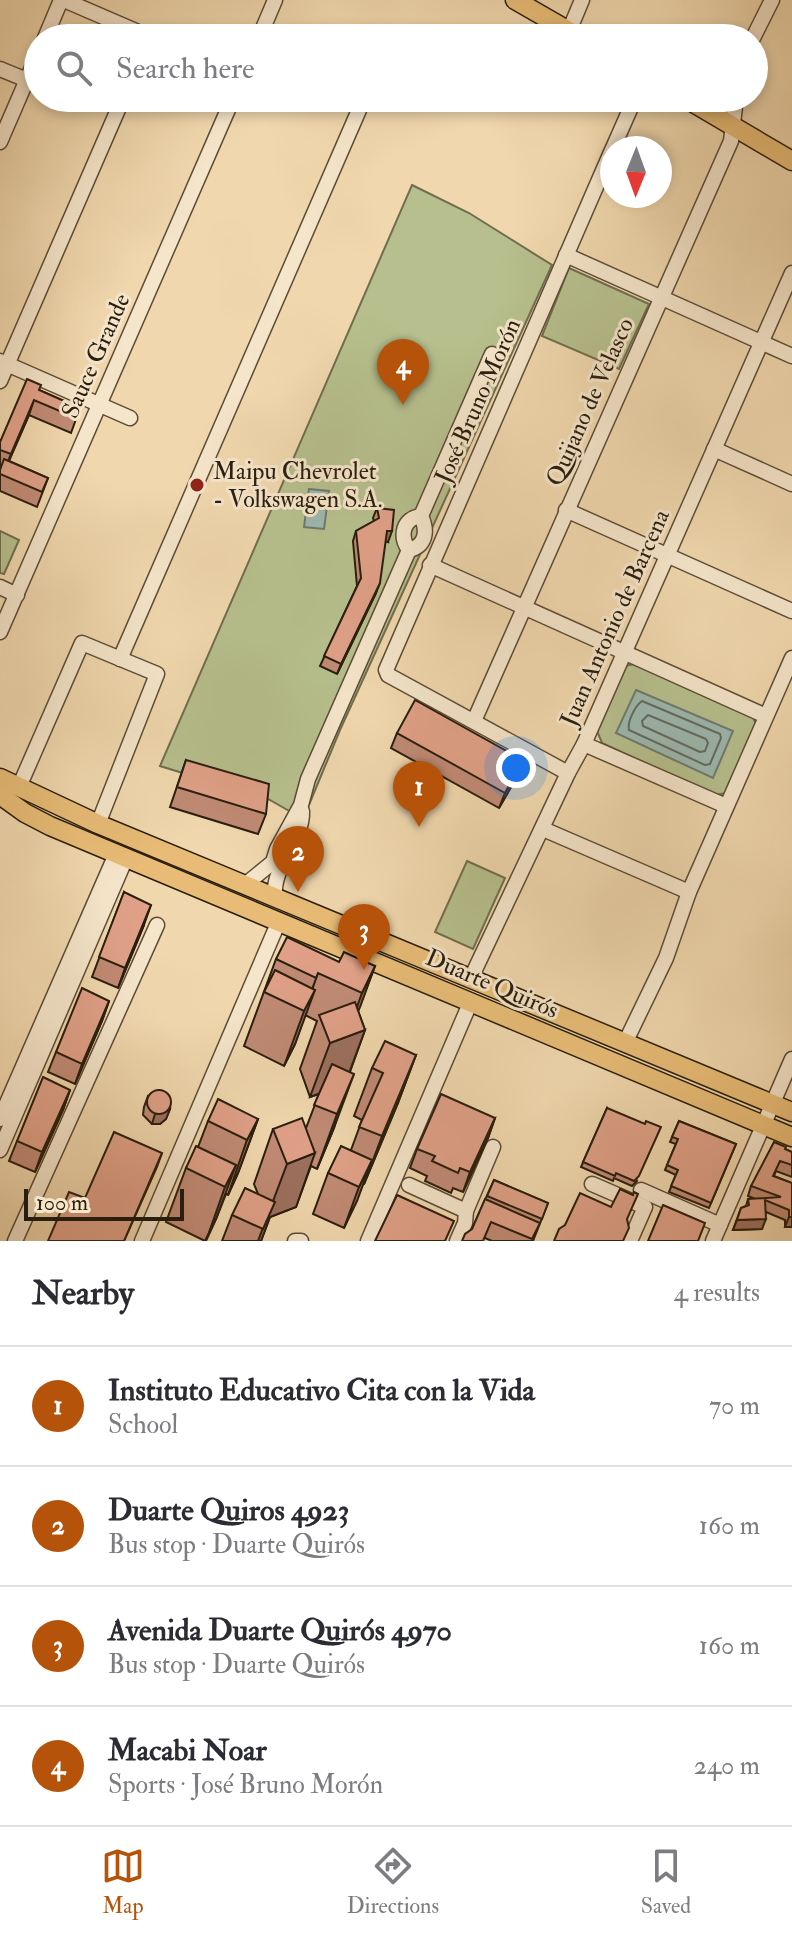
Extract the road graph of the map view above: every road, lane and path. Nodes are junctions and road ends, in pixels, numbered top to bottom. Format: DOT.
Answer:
graph roads {
  1 [pos="62,0"];
  2 [pos="275,0"];
  3 [pos="515,0"];
  4 [pos="582,0"];
  5 [pos="772,0"];
  6 [pos="51,24"];
  7 [pos="118,24"];
  8 [pos="265,24"];
  9 [pos="557,24"];
  10 [pos="577,24"];
  11 [pos="758,24"];
  12 [pos="0,69"];
  13 [pos="24,79"];
  14 [pos="24,87"];
  15 [pos="117,112"];
  16 [pos="227,112"];
  17 [pos="358,112"];
  18 [pos="629,112"];
  19 [pos="709,112"];
  20 [pos="734,112"];
  21 [pos="733,126"];
  22 [pos="618,136"];
  23 [pos="0,142"];
  24 [pos="792,161"];
  25 [pos="600,177"];
  26 [pos="566,255"];
  27 [pos="792,273"];
  28 [pos="661,297"];
  29 [pos="761,342"];
  30 [pos="492,354"];
  31 [pos="792,356"];
  32 [pos="4,363"];
  33 [pos="0,381"];
  34 [pos="99,404"];
  35 [pos="130,418"];
  36 [pos="714,449"];
  37 [pos="792,484"];
  38 [pos="566,510"];
  39 [pos="666,555"];
  40 [pos="430,565"];
  41 [pos="0,587"];
  42 [pos="17,595"];
  43 [pos="524,607"];
  44 [pos="792,611"];
  45 [pos="0,632"];
  46 [pos="624,652"];
  47 [pos="792,658"];
  48 [pos="120,659"];
  49 [pos="766,716"];
  50 [pos="474,721"];
  51 [pos="584,744"];
  52 [pos="568,773"];
  53 [pos="0,778"];
  54 [pos="19,787"];
  55 [pos="0,795"];
  56 [pos="301,805"];
  57 [pos="726,806"];
  58 [pos="98,824"];
  59 [pos="543,829"];
  60 [pos="121,856"];
  61 [pos="246,884"];
  62 [pos="689,892"];
  63 [pos="275,896"];
  64 [pos="279,921"];
  65 [pos="157,925"];
  66 [pos="471,978"];
  67 [pos="471,1001"];
  68 [pos="625,1043"];
  69 [pos="792,1059"];
  70 [pos="772,1104"];
  71 [pos="792,1112"];
  72 [pos="0,1119"];
  73 [pos="763,1124"];
  74 [pos="792,1137"];
  75 [pos="493,1147"];
  76 [pos="0,1150"];
  77 [pos="592,1184"];
  78 [pos="409,1185"];
  79 [pos="641,1190"];
  80 [pos="466,1211"];
  81 [pos="720,1225"];
  82 [pos="15,1241"];
  83 [pos="142,1241"];
  84 [pos="295,1241"];
  85 [pos="301,1241"];
  86 [pos="368,1241"];
  87 [pos="457,1241"];
  88 [pos="630,1241"];
  89 [pos="713,1241"];
  1 -- 6 [label="street"];
  1 -- 7 [label="street"];
  2 -- 8 [label="street"];
  3 -- 9 [label="main road"];
  4 -- 10 [label="street"];
  5 -- 11 [label="street"];
  12 -- 13 [label="street"];
  14 -- 23 [label="street"];
  15 -- 32 [label="street"];
  16 -- 34 [label="street, Sauce Grande"];
  17 -- 48 [label="street"];
  18 -- 22 [label="street, José Bruno Morón"];
  19 -- 21 [label="main road"];
  20 -- 21 [label="street, Quijano de Velasco"];
  21 -- 24 [label="main road"];
  21 -- 28 [label="street, Quijano de Velasco"];
  25 -- 26 [label="street, José Bruno Morón"];
  26 -- 28 [label="street"];
  26 -- 40 [label="street, José Bruno Morón"];
  27 -- 29 [label="street, Juan Antonio de Barcena"];
  28 -- 29 [label="street"];
  28 -- 38 [label="street, Quijano de Velasco"];
  29 -- 31 [label="street"];
  29 -- 36 [label="street, Juan Antonio de Barcena"];
  30 -- 56 [label="street"];
  32 -- 33 [label="street"];
  32 -- 34 [label="street"];
  34 -- 35 [label="street"];
  34 -- 42 [label="street, Sauce Grande"];
  36 -- 37 [label="street"];
  36 -- 39 [label="street, Juan Antonio de Barcena"];
  38 -- 39 [label="street"];
  38 -- 43 [label="street, Quijano de Velasco"];
  39 -- 44 [label="street"];
  39 -- 46 [label="street, Juan Antonio de Barcena"];
  40 -- 43 [label="street"];
  40 -- 50 [label="street, José Bruno Morón"];
  41 -- 42 [label="street"];
  42 -- 45 [label="street, Sauce Grande"];
  43 -- 46 [label="street"];
  43 -- 50 [label="street, Quijano de Velasco"];
  46 -- 49 [label="street"];
  46 -- 51 [label="street, Juan Antonio de Barcena"];
  47 -- 49 [label="street"];
  48 -- 54 [label="street"];
  48 -- 58 [label="street"];
  49 -- 57 [label="street"];
  50 -- 52 [label="street"];
  51 -- 52 [label="street, Juan Antonio de Barcena"];
  51 -- 57 [label="street"];
  52 -- 59 [label="street, Juan Antonio de Barcena"];
  53 -- 54 [label="main road, Duarte Quirós"];
  54 -- 58 [label="main road, Duarte Quirós"];
  55 -- 60 [label="main road, Duarte Quirós"];
  56 -- 61 [label="street"];
  56 -- 63 [label="street"];
  57 -- 62 [label="street"];
  58 -- 61 [label="main road, Duarte Quirós"];
  59 -- 62 [label="street"];
  59 -- 66 [label="street, Juan Antonio de Barcena"];
  60 -- 64 [label="main road, Duarte Quirós"];
  60 -- 72 [label="street"];
  60 -- 76 [label="street"];
  61 -- 63 [label="main road, Duarte Quirós"];
  62 -- 68 [label="street"];
  63 -- 66 [label="main road, Duarte Quirós"];
  64 -- 67 [label="main road, Duarte Quirós"];
  64 -- 83 [label="street"];
  65 -- 82 [label="street"];
  66 -- 68 [label="main road, Duarte Quirós"];
  67 -- 73 [label="main road, Duarte Quirós"];
  67 -- 86 [label="street"];
  68 -- 70 [label="main road, Duarte Quirós"];
  69 -- 70 [label="street"];
  70 -- 71 [label="main road, Duarte Quirós"];
  70 -- 73 [label="street"];
  73 -- 74 [label="main road, Duarte Quirós"];
  73 -- 81 [label="street"];
  75 -- 80 [label="street"];
  77 -- 88 [label="street"];
  78 -- 80 [label="street"];
  79 -- 81 [label="street"];
  80 -- 87 [label="street"];
  81 -- 89 [label="street"];
  84 -- 85 [label="street"];
}
